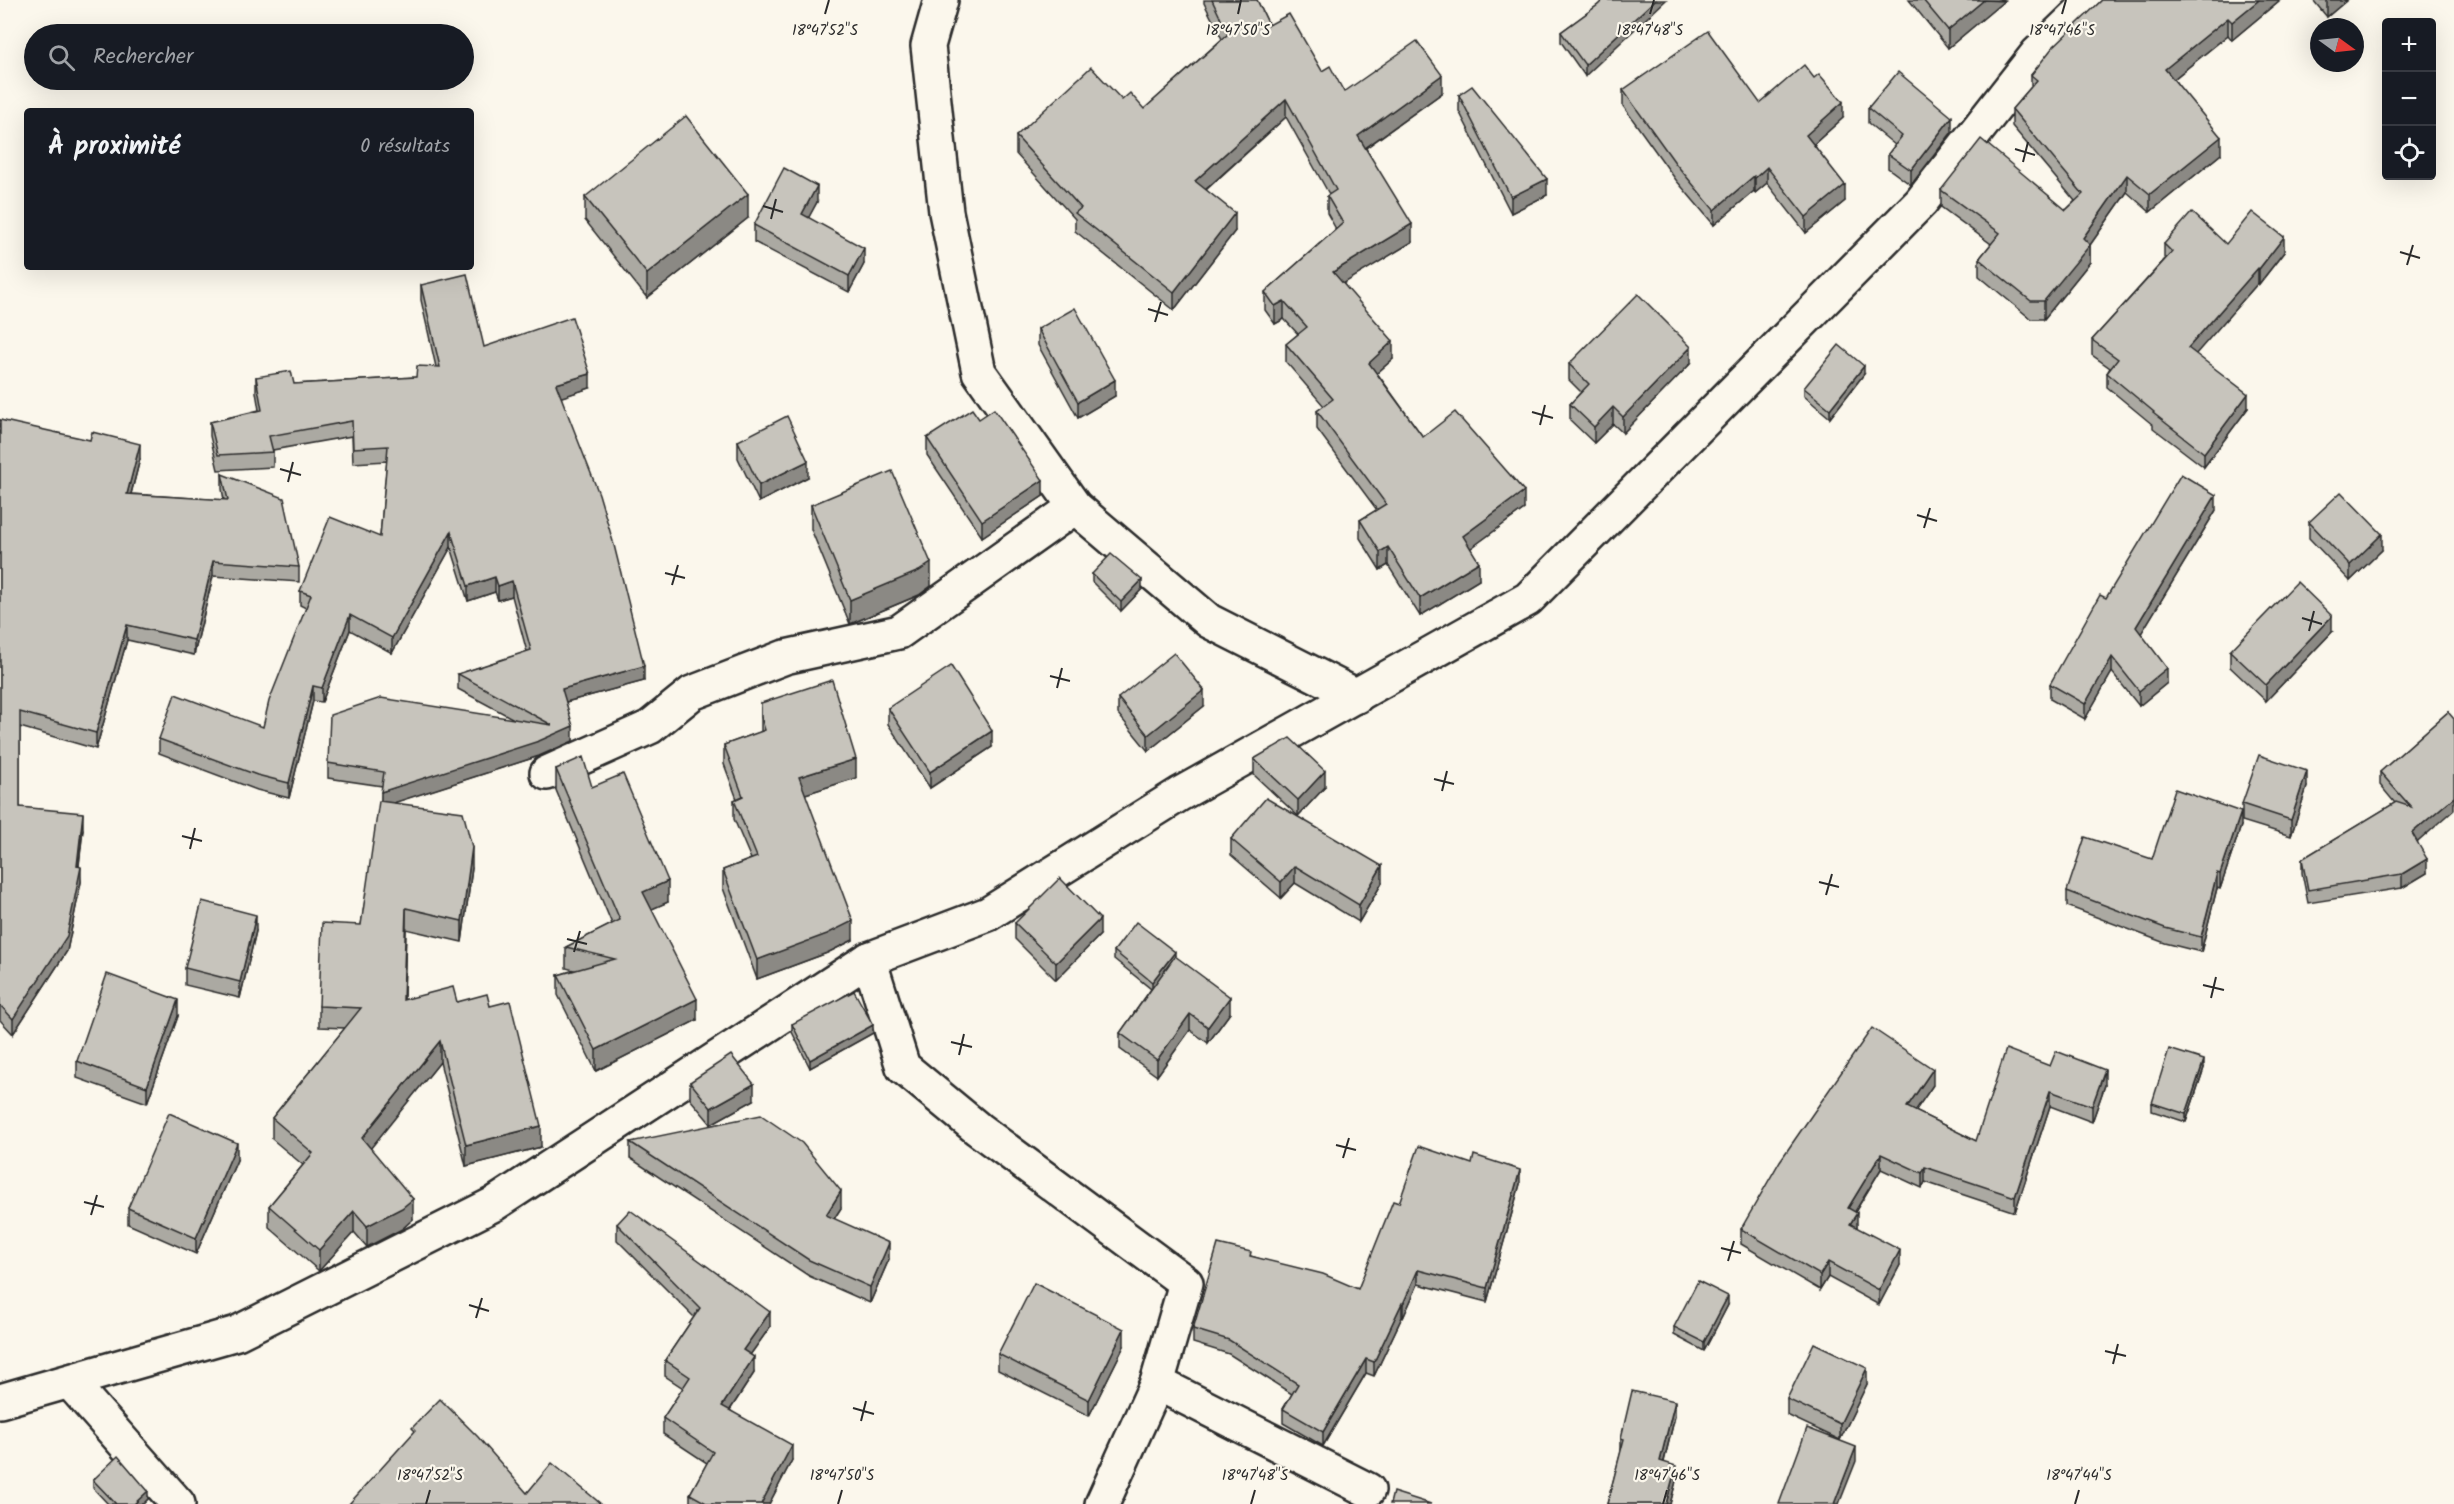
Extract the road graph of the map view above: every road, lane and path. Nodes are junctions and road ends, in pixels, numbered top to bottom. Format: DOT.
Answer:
graph roads {
  1 [pos="941,0"];
  2 [pos="2093,0"];
  3 [pos="1075,507"];
  4 [pos="1357,696"];
  5 [pos="547,773"];
  6 [pos="869,959"];
  7 [pos="70,1383"];
  8 [pos="1157,1383"];
  9 [pos="0,1401"];
  10 [pos="1368,1490"];
  11 [pos="178,1504"];
  12 [pos="1102,1504"];
  1 -- 3 [label="street"];
  2 -- 4 [label="street"];
  3 -- 4 [label="street"];
  3 -- 5 [label="street"];
  4 -- 6 [label="street"];
  6 -- 7 [label="street"];
  6 -- 8 [label="street"];
  7 -- 9 [label="street"];
  7 -- 11 [label="street"];
  8 -- 10 [label="street"];
  8 -- 12 [label="street"];
}
